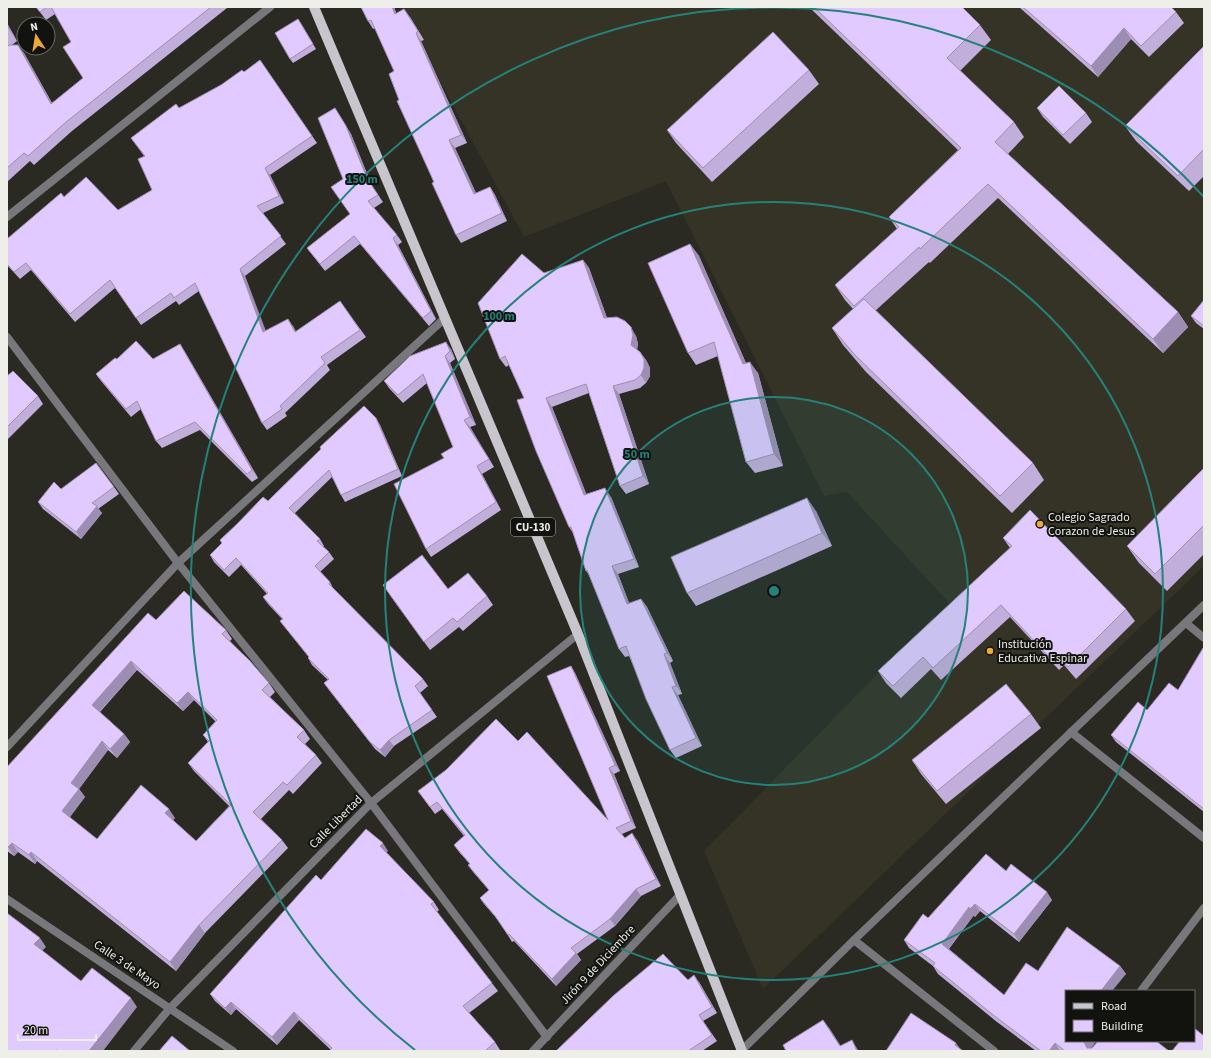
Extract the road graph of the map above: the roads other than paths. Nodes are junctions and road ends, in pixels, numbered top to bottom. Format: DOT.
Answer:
graph roads {
  1 [pos="270,7"];
  2 [pos="314,7"];
  3 [pos="7,217"];
  4 [pos="445,318"];
  5 [pos="7,337"];
  6 [pos="178,563"];
  7 [pos="1204,605"];
  8 [pos="1186,623"];
  9 [pos="578,634"];
  10 [pos="1204,638"];
  11 [pos="1071,732"];
  12 [pos="7,747"];
  13 [pos="371,803"];
  14 [pos="1204,838"];
  15 [pos="680,895"];
  16 [pos="7,899"];
  17 [pos="1204,908"];
  18 [pos="854,940"];
  19 [pos="1141,990"];
  20 [pos="170,1008"];
  21 [pos="548,1036"];
  22 [pos="134,1051"];
  23 [pos="233,1051"];
  24 [pos="533,1051"];
  25 [pos="741,1051"];
  26 [pos="994,1051"];
  1 -- 3 [label="street"];
  2 -- 4 [label="main road, CU-130"];
  4 -- 6 [label="street"];
  4 -- 9 [label="main road, CU-130"];
  5 -- 6 [label="street"];
  6 -- 12 [label="street"];
  6 -- 13 [label="street"];
  7 -- 8 [label="street"];
  8 -- 10 [label="street"];
  8 -- 11 [label="street"];
  9 -- 13 [label="street, Calle Libertad"];
  9 -- 15 [label="main road, CU-130"];
  11 -- 14 [label="street"];
  11 -- 18 [label="street"];
  13 -- 20 [label="street, Calle Libertad"];
  13 -- 21 [label="street"];
  15 -- 21 [label="street, Jirón 9 de Diciembre"];
  15 -- 25 [label="main road, CU-130"];
  16 -- 20 [label="street, Calle 3 de Mayo"];
  17 -- 19 [label="street"];
  18 -- 25 [label="street"];
  18 -- 26 [label="street"];
  20 -- 22 [label="street, Calle Libertad"];
  20 -- 23 [label="street, Calle 3 de Mayo"];
  21 -- 24 [label="street, Jirón 9 de Diciembre"];
}
